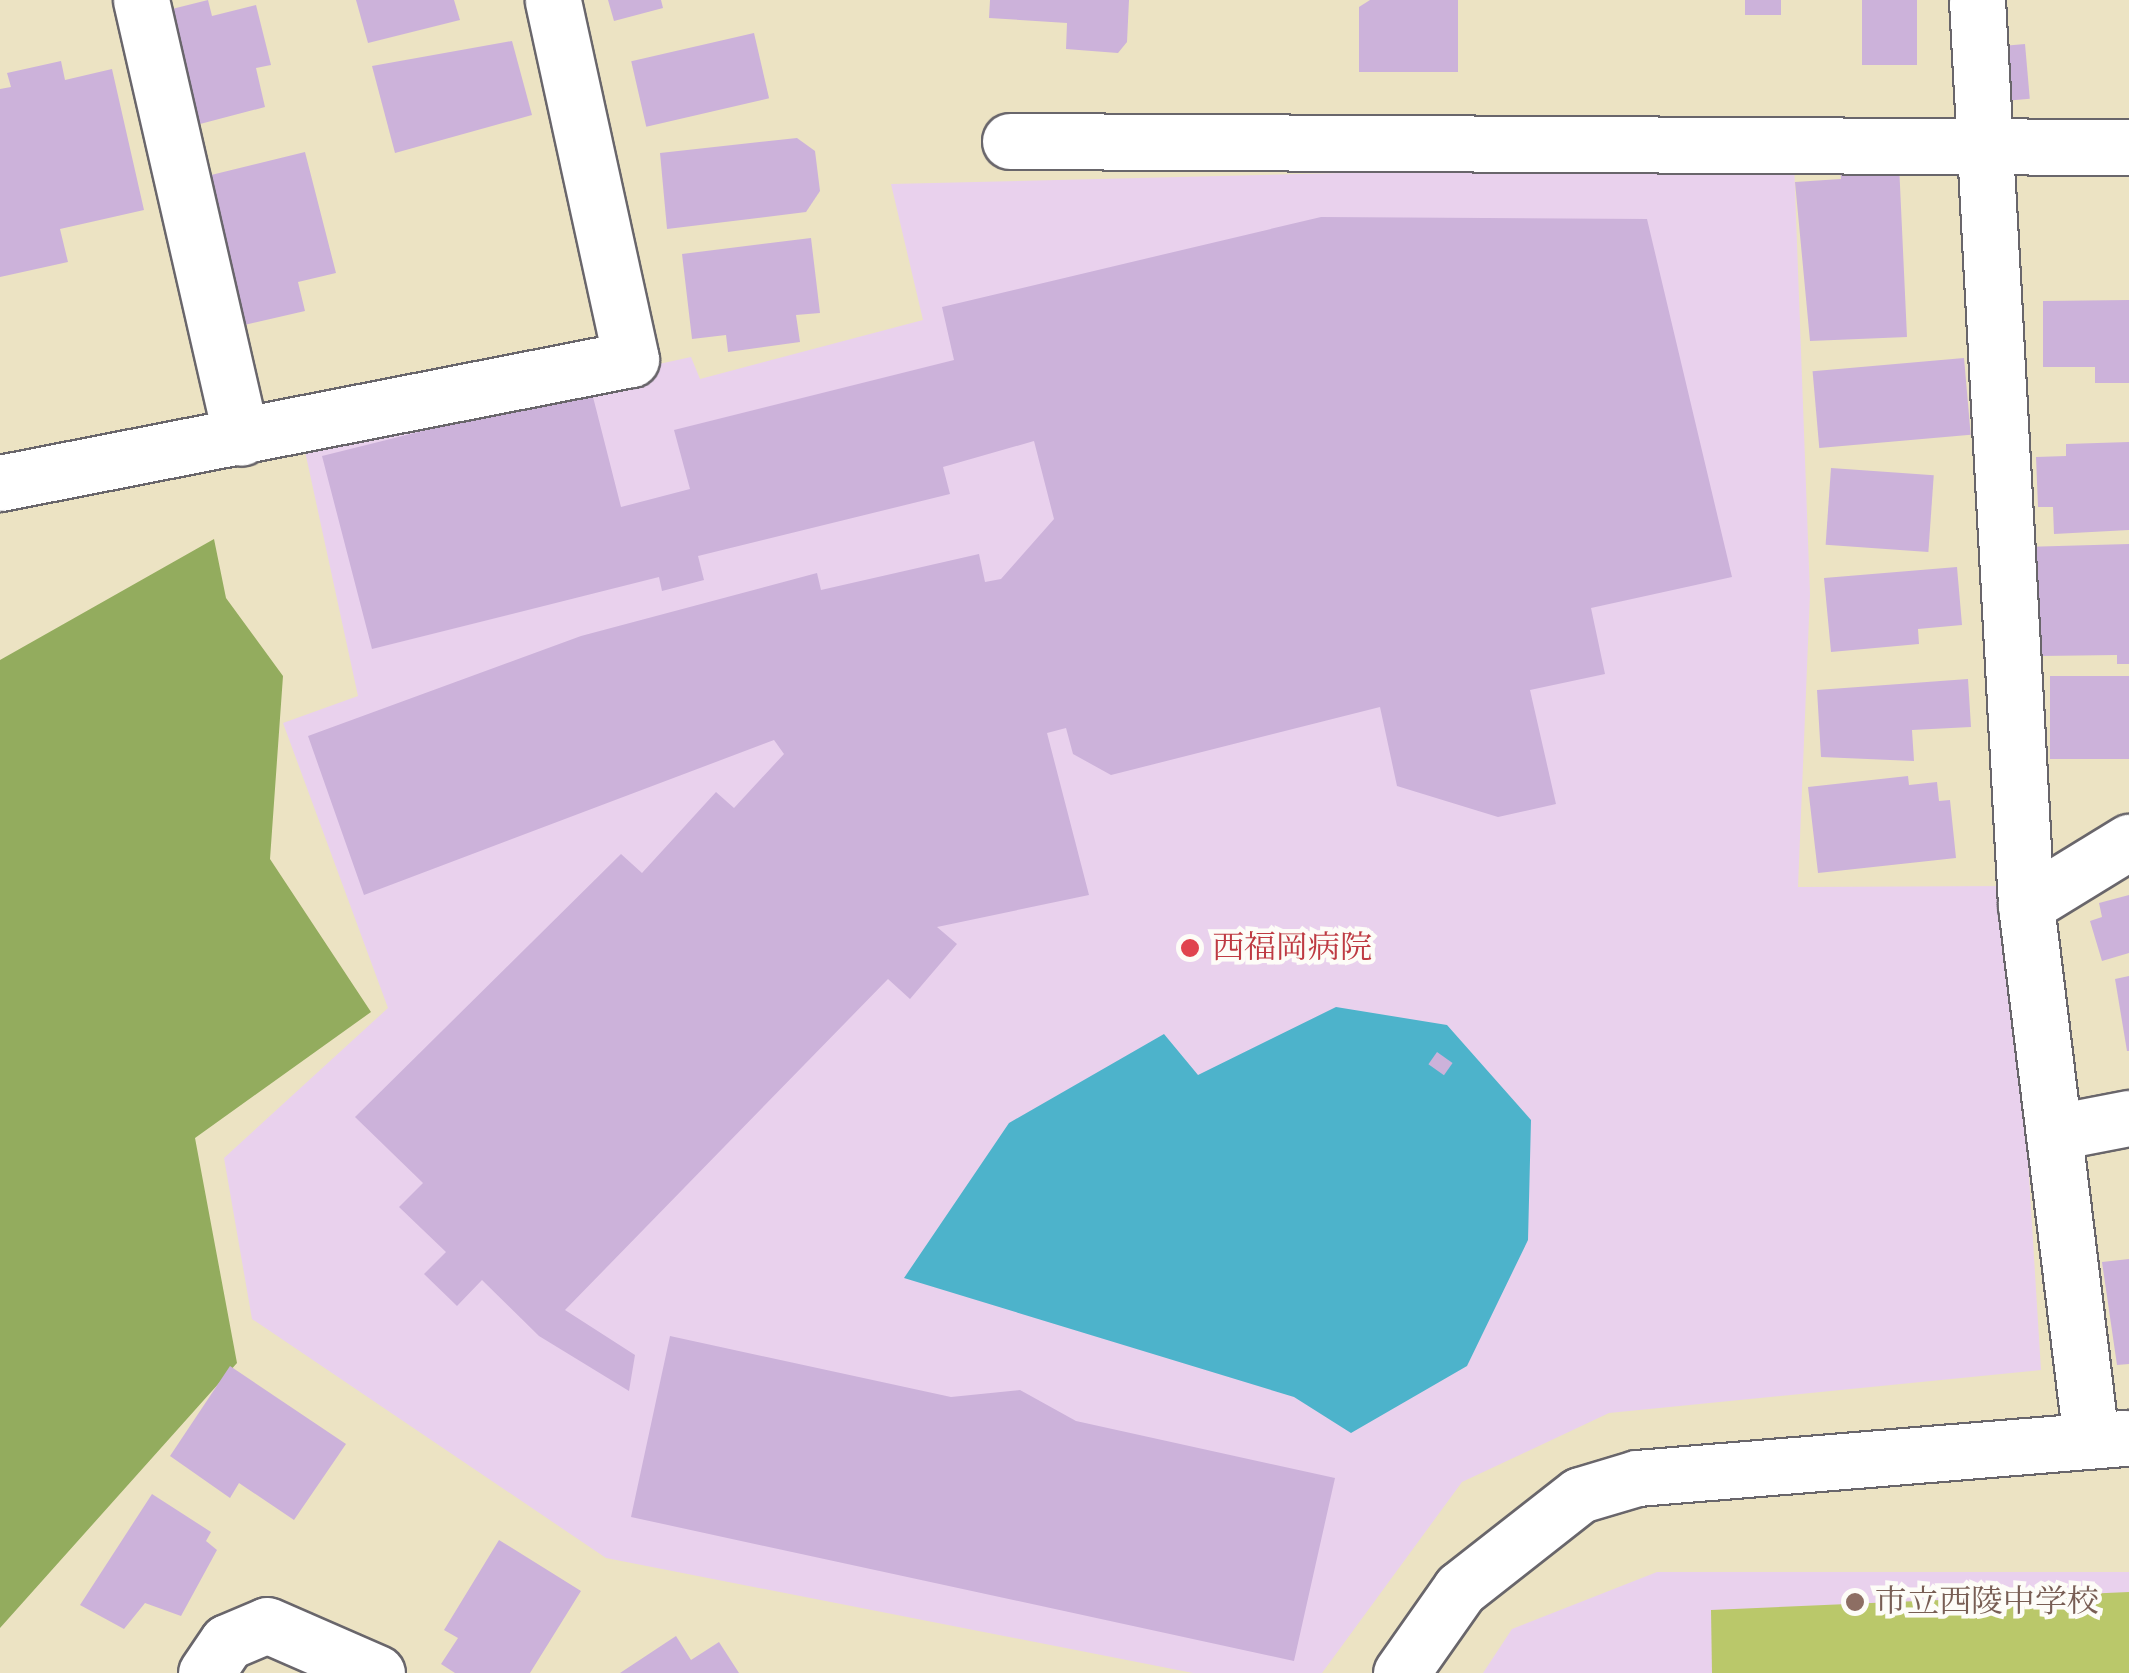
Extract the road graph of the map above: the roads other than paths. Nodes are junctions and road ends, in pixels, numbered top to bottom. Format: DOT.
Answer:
graph roads {
  1 [pos="141,0"];
  2 [pos="553,0"];
  3 [pos="1977,0"];
  4 [pos="1010,142"];
  5 [pos="1989,146"];
  6 [pos="2129,147"];
  7 [pos="241,438"];
  8 [pos="0,484"];
  9 [pos="2129,842"];
  10 [pos="2026,905"];
  11 [pos="2129,1118"];
  12 [pos="2056,1132"];
  13 [pos="2110,1439"];
  14 [pos="206,1673"];
  15 [pos="377,1673"];
  16 [pos="1400,1673"];
  1 -- 7 [label="street"];
  2 -- 7 [label="street"];
  3 -- 5 [label="street"];
  4 -- 5 [label="street"];
  5 -- 6 [label="street"];
  5 -- 10 [label="street"];
  7 -- 8 [label="street"];
  9 -- 10 [label="street"];
  10 -- 12 [label="street"];
  11 -- 12 [label="street"];
  12 -- 13 [label="street"];
  13 -- 16 [label="street"];
  14 -- 15 [label="street"];
}
